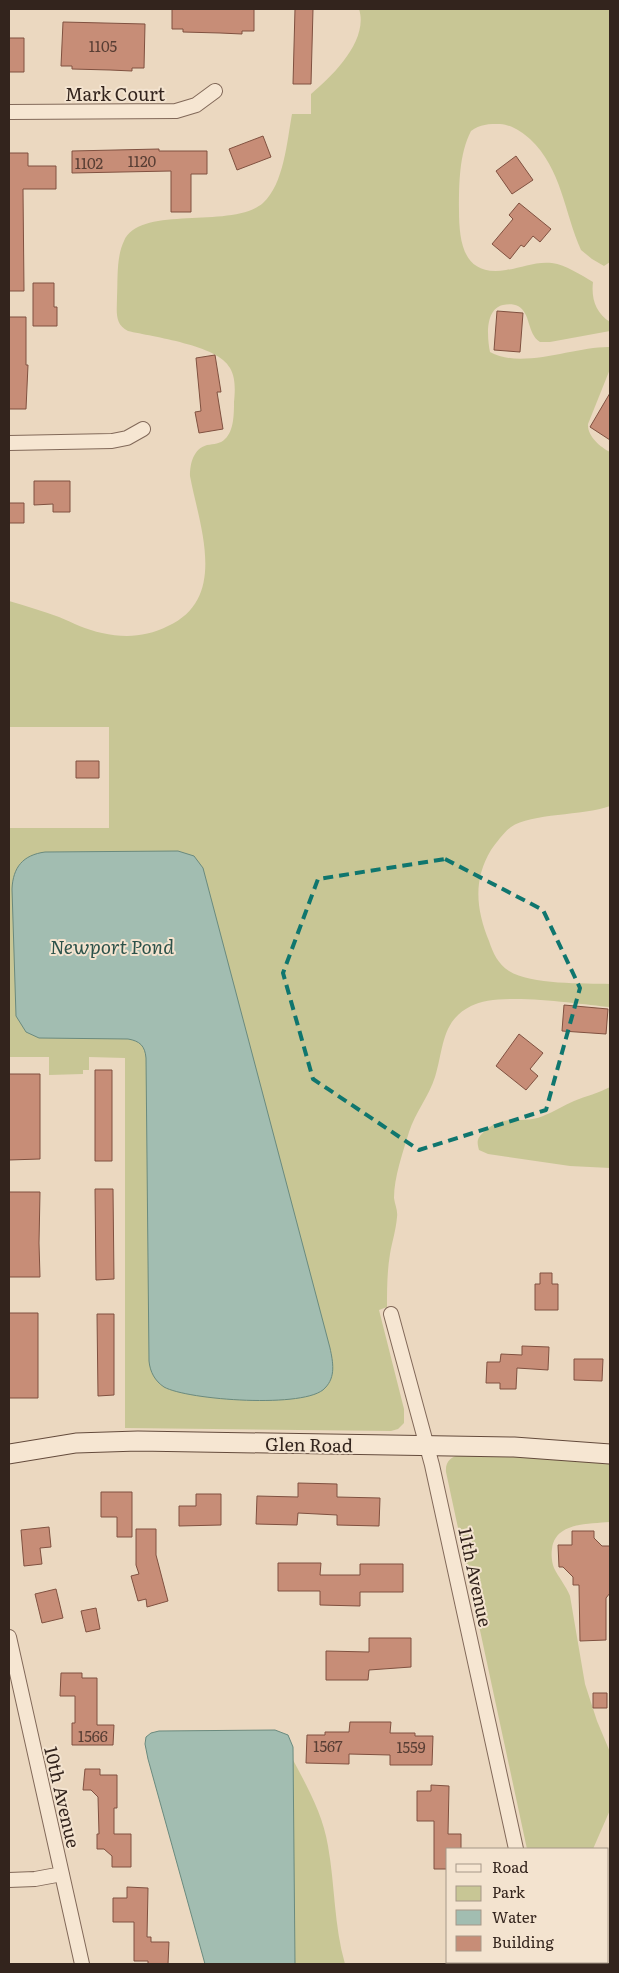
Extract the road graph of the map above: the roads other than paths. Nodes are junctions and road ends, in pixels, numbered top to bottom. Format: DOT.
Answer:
graph roads {
  1 [pos="215,91"];
  2 [pos="9,112"];
  3 [pos="143,429"];
  4 [pos="9,443"];
  5 [pos="391,1314"];
  6 [pos="427,1446"];
  7 [pos="9,1454"];
  8 [pos="610,1454"];
  9 [pos="9,1637"];
  10 [pos="516,1848"];
  11 [pos="62,1874"];
  12 [pos="9,1880"];
  13 [pos="82,1964"];
  1 -- 2 [label="street, Mark Court"];
  3 -- 4 [label="street"];
  5 -- 6 [label="street, 11th Avenue"];
  6 -- 7 [label="street, Glen Road"];
  6 -- 8 [label="street, Glen Road"];
  6 -- 10 [label="street, 11th Avenue"];
  9 -- 11 [label="street, 10th Avenue"];
  11 -- 12 [label="street"];
  11 -- 13 [label="street, 10th Avenue"];
}
